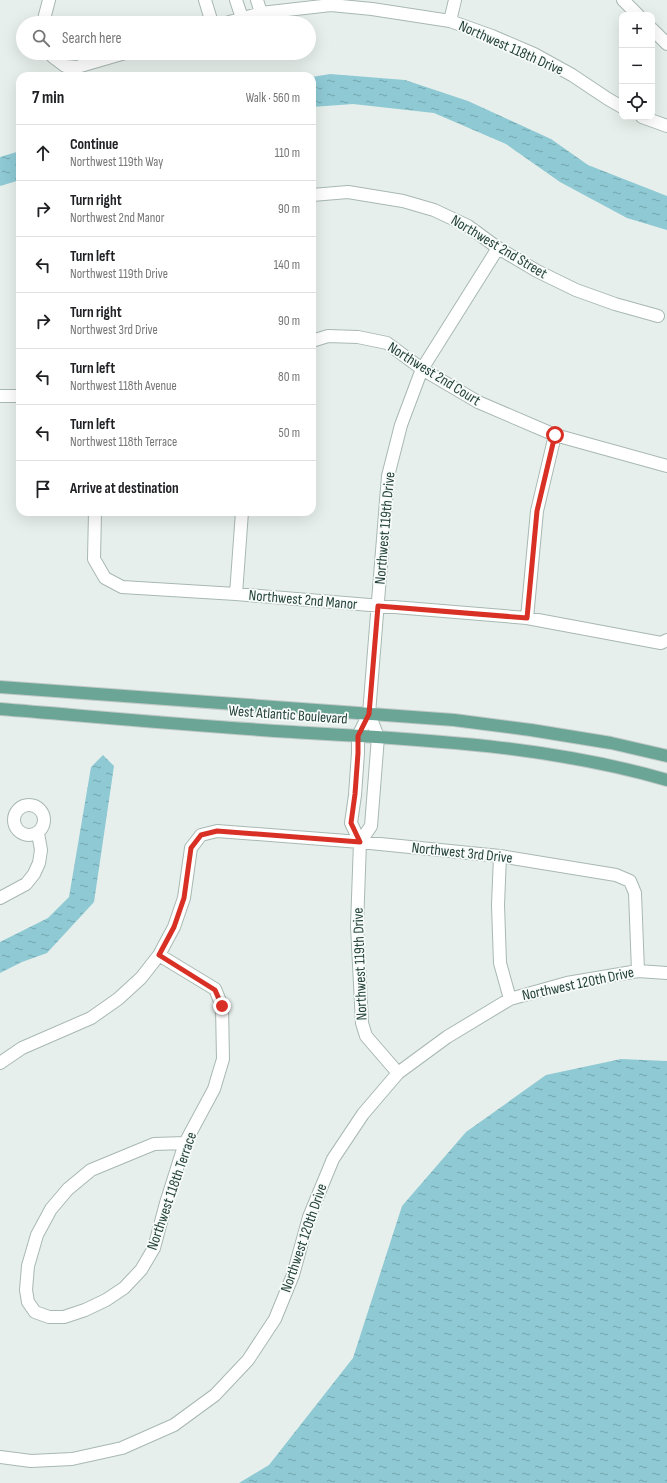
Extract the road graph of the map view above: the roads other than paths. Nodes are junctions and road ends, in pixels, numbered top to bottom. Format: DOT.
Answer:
graph roads {
  1 [pos="49,0"];
  2 [pos="205,0"];
  3 [pos="236,0"];
  4 [pos="257,0"];
  5 [pos="455,0"];
  6 [pos="623,0"];
  7 [pos="330,3"];
  8 [pos="635,12"];
  9 [pos="261,13"];
  10 [pos="45,16"];
  11 [pos="210,16"];
  12 [pos="241,16"];
  13 [pos="250,16"];
  14 [pos="450,21"];
  15 [pos="655,32"];
  16 [pos="667,44"];
  17 [pos="57,60"];
  18 [pos="101,60"];
  19 [pos="619,105"];
  20 [pos="650,120"];
  21 [pos="667,126"];
  22 [pos="316,195"];
  23 [pos="498,248"];
  24 [pos="658,316"];
  25 [pos="316,340"];
  26 [pos="422,369"];
  27 [pos="0,396"];
  28 [pos="16,396"];
  29 [pos="555,435"];
  30 [pos="667,466"];
  31 [pos="96,516"];
  32 [pos="242,516"];
  33 [pos="236,594"];
  34 [pos="378,606"];
  35 [pos="527,618"];
  36 [pos="667,640"];
  37 [pos="0,687"];
  38 [pos="0,709"];
  39 [pos="369,714"];
  40 [pos="358,736"];
  41 [pos="378,737"];
  42 [pos="667,756"];
  43 [pos="667,780"];
  44 [pos="38,833"];
  45 [pos="360,842"];
  46 [pos="500,856"];
  47 [pos="0,898"];
  48 [pos="159,955"];
  49 [pos="638,971"];
  50 [pos="667,973"];
  51 [pos="510,999"];
  52 [pos="0,1063"];
  53 [pos="398,1073"];
  54 [pos="185,1143"];
  55 [pos="0,1456"];
  1 -- 10 [label="street"];
  2 -- 11 [label="street"];
  3 -- 12 [label="street"];
  4 -- 9 [label="street"];
  5 -- 14 [label="street"];
  6 -- 8 [label="street"];
  7 -- 9 [label="street, Northwest 118th Drive"];
  7 -- 14 [label="street, Northwest 118th Drive"];
  9 -- 13 [label="street, Northwest 118th Drive"];
  14 -- 19 [label="street, Northwest 118th Drive"];
  15 -- 16 [label="street"];
  17 -- 18 [label="street"];
  20 -- 21 [label="street"];
  22 -- 23 [label="street, Northwest 2nd Street"];
  23 -- 24 [label="street, Northwest 2nd Street"];
  23 -- 26 [label="street, Northwest 119th Drive"];
  25 -- 26 [label="street, Northwest 2nd Court"];
  26 -- 29 [label="street, Northwest 2nd Court"];
  26 -- 34 [label="street, Northwest 119th Drive"];
  27 -- 28 [label="street"];
  29 -- 30 [label="street, Northwest 2nd Court"];
  29 -- 35 [label="street"];
  31 -- 33 [label="street, Northwest 2nd Manor"];
  32 -- 33 [label="street"];
  33 -- 34 [label="street, Northwest 2nd Manor"];
  34 -- 35 [label="street, Northwest 2nd Manor"];
  34 -- 39 [label="street, Northwest 119th Drive"];
  35 -- 36 [label="street, Northwest 2nd Manor"];
  37 -- 39 [label="main road, West Atlantic Boulevard"];
  38 -- 40 [label="main road, West Atlantic Boulevard"];
  39 -- 40 [label="street, Northwest 119th Drive"];
  39 -- 41 [label="street, Northwest 119th Drive"];
  39 -- 42 [label="main road, West Atlantic Boulevard"];
  40 -- 41 [label="main road, West Atlantic Boulevard"];
  40 -- 45 [label="street, Northwest 119th Drive"];
  41 -- 43 [label="main road, West Atlantic Boulevard"];
  41 -- 45 [label="street, Northwest 119th Drive"];
  44 -- 47 [label="street"];
  45 -- 46 [label="street, Northwest 3rd Drive"];
  45 -- 48 [label="street, Northwest 3rd Drive"];
  45 -- 53 [label="street, Northwest 119th Drive"];
  46 -- 49 [label="street, Northwest 3rd Drive"];
  46 -- 51 [label="street"];
  48 -- 52 [label="street"];
  48 -- 54 [label="street, Northwest 118th Terrace"];
  49 -- 50 [label="street, Northwest 120th Drive"];
  49 -- 51 [label="street, Northwest 120th Drive"];
  51 -- 53 [label="street, Northwest 120th Drive"];
  53 -- 55 [label="street, Northwest 120th Drive"];
  54 -- 54 [label="street, Northwest 118th Terrace"];
}
